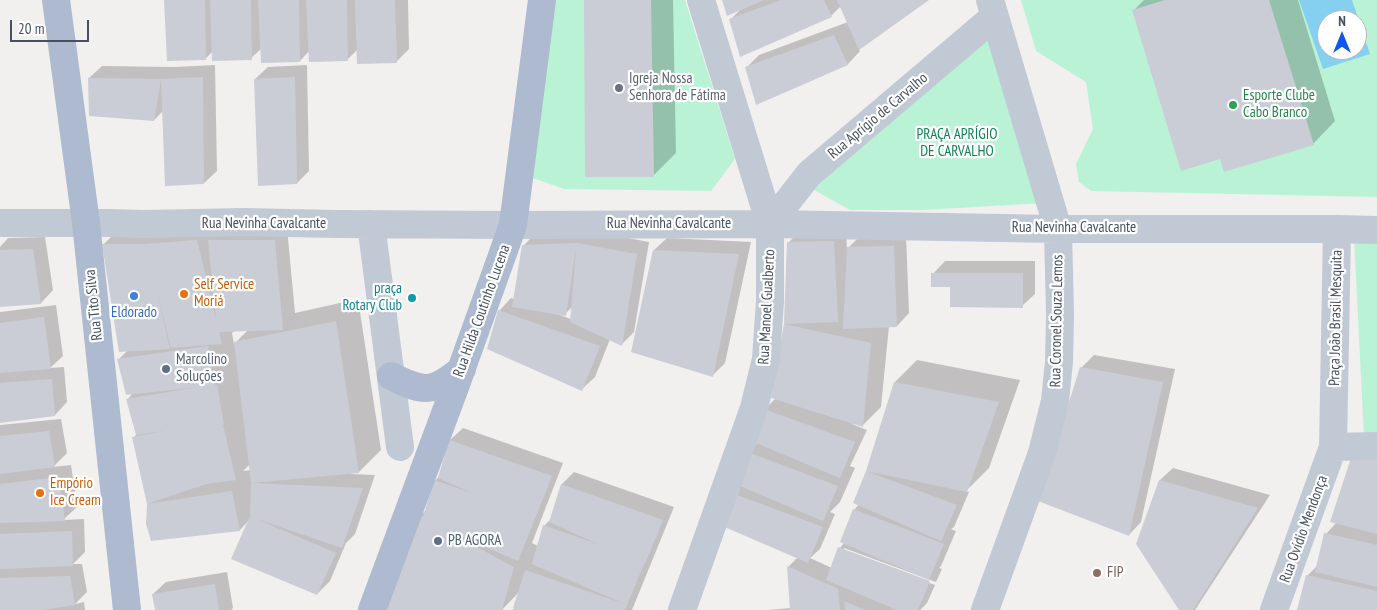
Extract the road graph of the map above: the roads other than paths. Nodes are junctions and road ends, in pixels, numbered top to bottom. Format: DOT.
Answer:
graph roads {
  1 [pos="56,0"];
  2 [pos="542,0"];
  3 [pos="701,0"];
  4 [pos="992,8"];
  5 [pos="0,223"];
  6 [pos="86,223"];
  7 [pos="371,224"];
  8 [pos="770,224"];
  9 [pos="513,225"];
  10 [pos="1058,229"];
  11 [pos="1337,229"];
  12 [pos="1377,230"];
  13 [pos="462,368"];
  14 [pos="391,376"];
  15 [pos="1377,446"];
  16 [pos="400,447"];
  17 [pos="1333,447"];
  18 [pos="127,610"];
  19 [pos="372,610"];
  20 [pos="682,610"];
  21 [pos="984,610"];
  22 [pos="1274,610"];
  1 -- 6 [label="main road, Rua Tito Silva"];
  2 -- 9 [label="main road, Rua Hilda Coutinho Lucena"];
  3 -- 8 [label="street, Rua Manoel Gualberto"];
  4 -- 8 [label="street, Rua Aprígio de Carvalho"];
  4 -- 10 [label="street, Rua Coronel Souza Lemos"];
  5 -- 6 [label="street, Rua Nevinha Cavalcante"];
  6 -- 7 [label="street, Rua Nevinha Cavalcante"];
  6 -- 18 [label="main road, Rua Tito Silva"];
  7 -- 9 [label="street, Rua Nevinha Cavalcante"];
  7 -- 14 [label="street"];
  8 -- 9 [label="street, Rua Nevinha Cavalcante"];
  8 -- 10 [label="street, Rua Nevinha Cavalcante"];
  8 -- 20 [label="street, Rua Manoel Gualberto"];
  9 -- 13 [label="main road, Rua Hilda Coutinho Lucena"];
  10 -- 11 [label="street, Rua Nevinha Cavalcante"];
  10 -- 21 [label="street, Rua Coronel Souza Lemos"];
  11 -- 12 [label="street, Praça João Brasil Mesquita"];
  11 -- 17 [label="street, Praça João Brasil Mesquita"];
  13 -- 14 [label="main road"];
  13 -- 19 [label="main road, Rua Hilda Coutinho Lucena"];
  14 -- 16 [label="street"];
  15 -- 17 [label="street"];
  17 -- 22 [label="street, Rua Ovídio Mendonça"];
}
